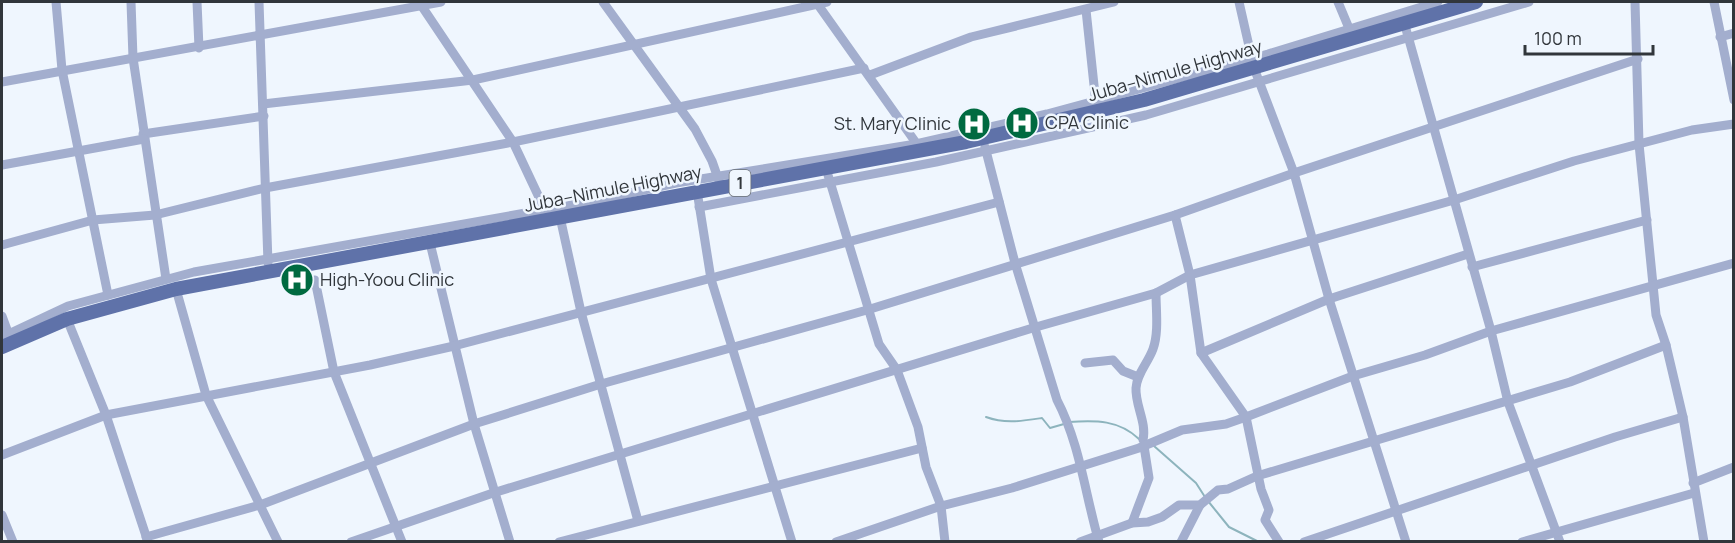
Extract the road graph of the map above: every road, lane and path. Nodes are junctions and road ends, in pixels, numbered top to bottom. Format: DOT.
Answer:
graph roads {
  1 [pos="56,2"];
  2 [pos="131,2"];
  3 [pos="197,2"];
  4 [pos="259,2"];
  5 [pos="441,2"];
  6 [pos="603,2"];
  7 [pos="821,2"];
  8 [pos="1114,2"];
  9 [pos="1239,2"];
  10 [pos="1338,2"];
  11 [pos="1438,2"];
  12 [pos="1476,2"];
  13 [pos="1529,2"];
  14 [pos="1635,2"];
  15 [pos="1714,2"];
  16 [pos="420,3"];
  17 [pos="1459,4"];
  18 [pos="1086,10"];
  19 [pos="1404,22"];
  20 [pos="1351,33"];
  21 [pos="1734,33"];
  22 [pos="260,34"];
  23 [pos="1407,37"];
  24 [pos="1720,37"];
  25 [pos="637,45"];
  26 [pos="199,48"];
  27 [pos="133,58"];
  28 [pos="1638,59"];
  29 [pos="1253,63"];
  30 [pos="62,70"];
  31 [pos="867,72"];
  32 [pos="473,80"];
  33 [pos="2,82"];
  34 [pos="1259,82"];
  35 [pos="1144,100"];
  36 [pos="1734,100"];
  37 [pos="263,104"];
  38 [pos="1097,106"];
  39 [pos="680,108"];
  40 [pos="1146,115"];
  41 [pos="264,116"];
  42 [pos="1734,124"];
  43 [pos="1434,127"];
  44 [pos="143,136"];
  45 [pos="513,142"];
  46 [pos="984,144"];
  47 [pos="1639,144"];
  48 [pos="919,147"];
  49 [pos="78,153"];
  50 [pos="2,165"];
  51 [pos="1294,173"];
  52 [pos="828,174"];
  53 [pos="719,181"];
  54 [pos="265,188"];
  55 [pos="697,191"];
  56 [pos="1454,200"];
  57 [pos="999,202"];
  58 [pos="699,207"];
  59 [pos="545,210"];
  60 [pos="155,215"];
  61 [pos="1175,215"];
  62 [pos="560,218"];
  63 [pos="93,220"];
  64 [pos="1647,220"];
  65 [pos="1314,238"];
  66 [pos="849,240"];
  67 [pos="430,243"];
  68 [pos="2,245"];
  69 [pos="1468,254"];
  70 [pos="1734,262"];
  71 [pos="1015,263"];
  72 [pos="268,265"];
  73 [pos="1472,267"];
  74 [pos="1190,275"];
  75 [pos="711,279"];
  76 [pos="315,280"];
  77 [pos="171,284"];
  78 [pos="1653,284"];
  79 [pos="1156,293"];
  80 [pos="108,295"];
  81 [pos="1329,299"];
  82 [pos="867,310"];
  83 [pos="581,312"];
  84 [pos="2,316"];
  85 [pos="68,319"];
  86 [pos="1036,327"];
  87 [pos="1491,331"];
  88 [pos="5,336"];
  89 [pos="1666,345"];
  90 [pos="454,346"];
  91 [pos="732,346"];
  92 [pos="2,347"];
  93 [pos="1201,353"];
  94 [pos="1085,363"];
  95 [pos="897,370"];
  96 [pos="334,372"];
  97 [pos="1353,376"];
  98 [pos="1138,377"];
  99 [pos="601,384"];
  100 [pos="206,395"];
  101 [pos="1508,402"];
  102 [pos="753,415"];
  103 [pos="106,416"];
  104 [pos="1246,417"];
  105 [pos="1683,417"];
  106 [pos="474,424"];
  107 [pos="1374,442"];
  108 [pos="1143,443"];
  109 [pos="922,448"];
  110 [pos="2,455"];
  111 [pos="619,456"];
  112 [pos="372,463"];
  113 [pos="1081,464"];
  114 [pos="1533,465"];
  115 [pos="1734,467"];
  116 [pos="1257,476"];
  117 [pos="776,486"];
  118 [pos="1693,488"];
  119 [pos="493,493"];
  120 [pos="260,505"];
  121 [pos="1200,505"];
  122 [pos="941,506"];
  123 [pos="1398,510"];
  124 [pos="2,515"];
  125 [pos="638,520"];
  126 [pos="1132,523"];
  127 [pos="396,526"];
  128 [pos="1558,537"];
  129 [pos="147,539"];
  130 [pos="1099,539"];
  131 [pos="13,542"];
  132 [pos="278,542"];
  133 [pos="344,542"];
  134 [pos="351,542"];
  135 [pos="402,542"];
  136 [pos="510,542"];
  137 [pos="559,542"];
  138 [pos="792,542"];
  139 [pos="837,542"];
  140 [pos="945,542"];
  141 [pos="1080,542"];
  142 [pos="1181,542"];
  143 [pos="1279,542"];
  144 [pos="1304,542"];
  145 [pos="1407,542"];
  146 [pos="1522,542"];
  147 [pos="1704,542"];
  1 -- 30 [label="street"];
  2 -- 27 [label="street"];
  3 -- 26 [label="street"];
  4 -- 22 [label="street"];
  5 -- 16 [label="street"];
  6 -- 25 [label="street"];
  7 -- 25 [label="street"];
  7 -- 31 [label="street"];
  8 -- 18 [label="street"];
  9 -- 29 [label="street"];
  10 -- 20 [label="street"];
  11 -- 20 [label="street"];
  12 -- 17 [label="main road, Juba–Nimule Highway / 1"];
  13 -- 23 [label="street"];
  14 -- 28 [label="street"];
  15 -- 24 [label="street"];
  16 -- 22 [label="street"];
  16 -- 32 [label="street"];
  17 -- 19 [label="main road, Juba–Nimule Highway / 1"];
  18 -- 31 [label="street"];
  18 -- 38 [label="street"];
  19 -- 20 [label="main road, Juba–Nimule Highway / 1"];
  19 -- 23 [label="street"];
  20 -- 29 [label="main road, Juba–Nimule Highway / 1"];
  21 -- 24 [label="street"];
  22 -- 26 [label="street"];
  22 -- 37 [label="street"];
  23 -- 34 [label="street"];
  23 -- 43 [label="street"];
  24 -- 36 [label="street"];
  25 -- 32 [label="street"];
  25 -- 39 [label="street"];
  26 -- 27 [label="street"];
  27 -- 30 [label="street"];
  27 -- 44 [label="street"];
  28 -- 43 [label="street"];
  28 -- 47 [label="street"];
  29 -- 34 [label="street"];
  29 -- 35 [label="main road, Juba–Nimule Highway / 1"];
  29 -- 38 [label="street"];
  30 -- 33 [label="street"];
  30 -- 49 [label="street"];
  31 -- 39 [label="street"];
  31 -- 48 [label="street"];
  32 -- 37 [label="street"];
  32 -- 45 [label="street"];
  34 -- 40 [label="street"];
  34 -- 51 [label="street"];
  35 -- 38 [label="main road, Juba–Nimule Highway / 1"];
  35 -- 40 [label="street"];
  37 -- 41 [label="street"];
  38 -- 46 [label="main road, Juba–Nimule Highway / 1"];
  38 -- 48 [label="street"];
  39 -- 45 [label="street"];
  39 -- 53 [label="street"];
  40 -- 46 [label="street"];
  41 -- 44 [label="street"];
  41 -- 54 [label="street"];
  42 -- 47 [label="street"];
  43 -- 51 [label="street"];
  43 -- 56 [label="street"];
  44 -- 49 [label="street"];
  44 -- 60 [label="street"];
  45 -- 54 [label="street"];
  45 -- 59 [label="street"];
  46 -- 48 [label="main road, Juba–Nimule Highway / 1"];
  46 -- 52 [label="street"];
  46 -- 57 [label="street"];
  47 -- 56 [label="street"];
  47 -- 64 [label="street"];
  48 -- 52 [label="main road, Juba–Nimule Highway / 1"];
  48 -- 53 [label="street"];
  49 -- 50 [label="street"];
  49 -- 63 [label="street"];
  51 -- 61 [label="street"];
  51 -- 65 [label="street"];
  52 -- 53 [label="main road, Juba–Nimule Highway / 1"];
  52 -- 58 [label="street"];
  52 -- 66 [label="street"];
  53 -- 55 [label="main road, Juba–Nimule Highway / 1"];
  53 -- 59 [label="street"];
  54 -- 60 [label="street"];
  54 -- 72 [label="street"];
  55 -- 58 [label="street"];
  55 -- 62 [label="main road, Juba–Nimule Highway / 1"];
  56 -- 65 [label="street"];
  56 -- 69 [label="street"];
  57 -- 66 [label="street"];
  57 -- 71 [label="street"];
  58 -- 75 [label="street"];
  59 -- 72 [label="street"];
  60 -- 63 [label="street"];
  60 -- 77 [label="street"];
  61 -- 71 [label="street"];
  61 -- 74 [label="street"];
  62 -- 67 [label="main road, Juba–Nimule Highway / 1"];
  62 -- 83 [label="street"];
  63 -- 68 [label="street"];
  63 -- 80 [label="street"];
  64 -- 73 [label="street"];
  64 -- 78 [label="street"];
  65 -- 74 [label="street"];
  65 -- 81 [label="street"];
  66 -- 75 [label="street"];
  66 -- 82 [label="street"];
  67 -- 72 [label="main road, Juba–Nimule Highway / 1"];
  67 -- 90 [label="street"];
  69 -- 73 [label="street"];
  69 -- 81 [label="street"];
  70 -- 78 [label="street"];
  71 -- 82 [label="street"];
  71 -- 86 [label="street"];
  72 -- 77 [label="main road, Juba–Nimule Highway / 1"];
  73 -- 87 [label="street"];
  74 -- 79 [label="street"];
  74 -- 93 [label="street"];
  75 -- 83 [label="street"];
  75 -- 91 [label="street"];
  76 -- 96 [label="street"];
  77 -- 80 [label="street"];
  77 -- 85 [label="main road, Juba–Nimule Highway / 1"];
  77 -- 100 [label="street"];
  78 -- 87 [label="street"];
  78 -- 89 [label="street"];
  79 -- 86 [label="street"];
  79 -- 98 [label="street"];
  80 -- 88 [label="street"];
  81 -- 93 [label="street"];
  81 -- 97 [label="street"];
  82 -- 91 [label="street"];
  82 -- 95 [label="street"];
  83 -- 90 [label="street"];
  83 -- 99 [label="street"];
  84 -- 88 [label="street"];
  85 -- 92 [label="main road, Juba–Nimule Highway / 1"];
  85 -- 103 [label="street"];
  86 -- 95 [label="street"];
  86 -- 113 [label="street"];
  87 -- 97 [label="street"];
  87 -- 101 [label="street"];
  89 -- 101 [label="street"];
  89 -- 105 [label="street"];
  90 -- 96 [label="street"];
  90 -- 106 [label="street"];
  91 -- 99 [label="street"];
  91 -- 102 [label="street"];
  93 -- 104 [label="street"];
  94 -- 98 [label="street"];
  95 -- 102 [label="street"];
  95 -- 109 [label="street"];
  96 -- 100 [label="street"];
  96 -- 112 [label="street"];
  97 -- 104 [label="street"];
  97 -- 107 [label="street"];
  98 -- 108 [label="street"];
  99 -- 106 [label="street"];
  99 -- 111 [label="street"];
  100 -- 103 [label="street"];
  100 -- 120 [label="street"];
  101 -- 107 [label="street"];
  101 -- 114 [label="street"];
  102 -- 111 [label="street"];
  102 -- 117 [label="street"];
  103 -- 110 [label="street"];
  103 -- 129 [label="street"];
  104 -- 108 [label="street"];
  104 -- 116 [label="street"];
  105 -- 114 [label="street"];
  105 -- 118 [label="street"];
  106 -- 112 [label="street"];
  106 -- 119 [label="street"];
  107 -- 116 [label="street"];
  107 -- 123 [label="street"];
  108 -- 113 [label="street"];
  108 -- 126 [label="street"];
  109 -- 117 [label="street"];
  109 -- 122 [label="street"];
  111 -- 119 [label="street"];
  111 -- 125 [label="street"];
  112 -- 120 [label="street"];
  112 -- 127 [label="street"];
  113 -- 122 [label="street"];
  113 -- 130 [label="street"];
  114 -- 123 [label="street"];
  114 -- 128 [label="street"];
  115 -- 118 [label="street"];
  116 -- 121 [label="street"];
  116 -- 143 [label="street"];
  117 -- 125 [label="street"];
  117 -- 138 [label="street"];
  118 -- 128 [label="street"];
  118 -- 147 [label="street"];
  119 -- 127 [label="street"];
  119 -- 136 [label="street"];
  120 -- 129 [label="street"];
  120 -- 132 [label="street"];
  121 -- 126 [label="street"];
  121 -- 142 [label="street"];
  122 -- 139 [label="street"];
  122 -- 140 [label="street"];
  123 -- 144 [label="street"];
  123 -- 145 [label="street"];
  124 -- 131 [label="street"];
  125 -- 137 [label="street"];
  126 -- 130 [label="street"];
  127 -- 133 [label="street"];
  127 -- 134 [label="street"];
  127 -- 135 [label="street"];
  128 -- 146 [label="street"];
  130 -- 141 [label="street"];
}
